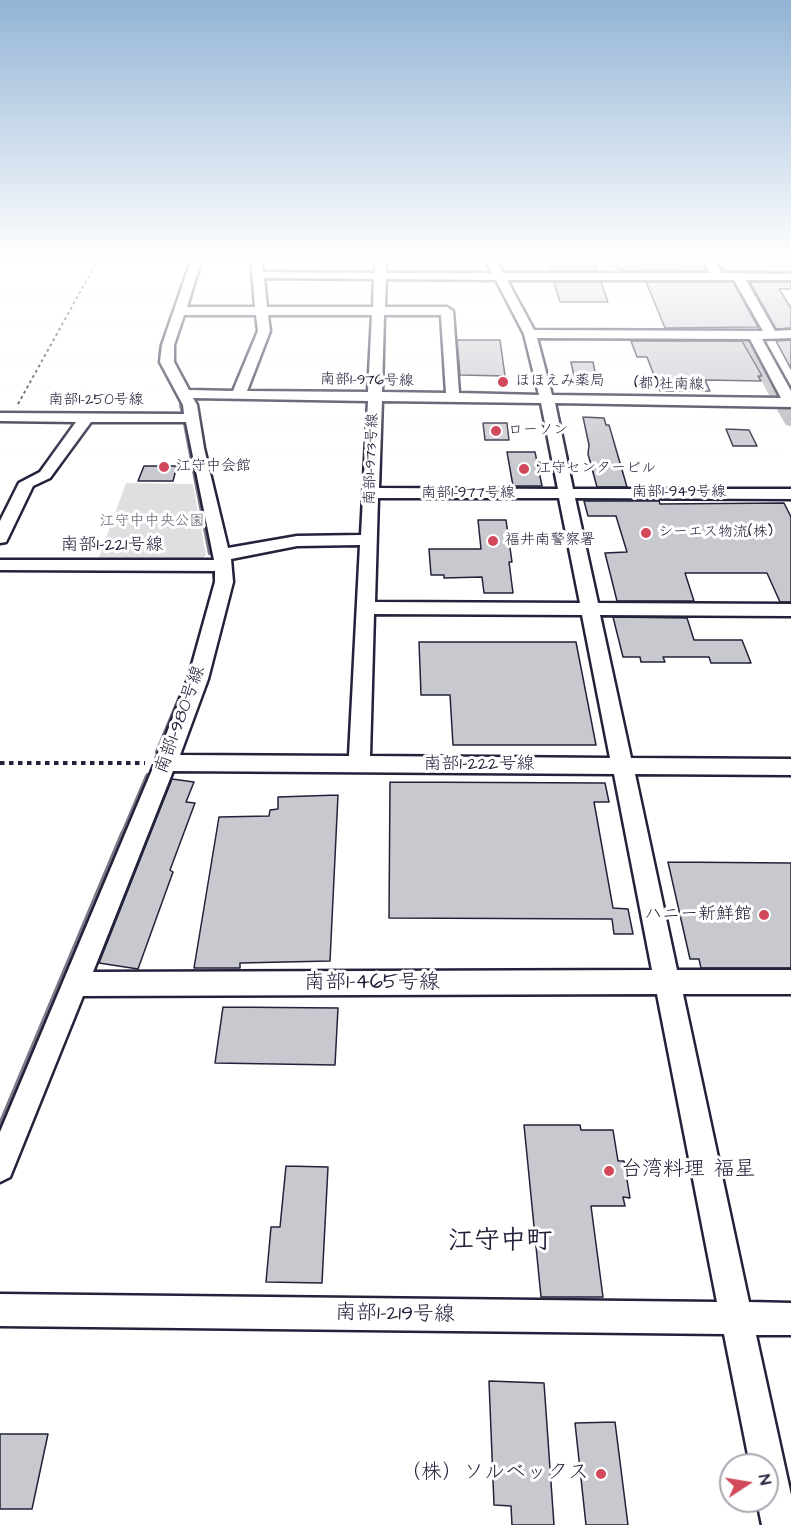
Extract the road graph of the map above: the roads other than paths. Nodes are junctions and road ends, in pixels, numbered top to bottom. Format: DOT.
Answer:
graph roads {
  1 [pos="173,329"];
  2 [pos="264,329"];
  3 [pos="377,329"];
  4 [pos="448,329"];
  5 [pos="528,329"];
  6 [pos="768,329"];
  7 [pos="530,334"];
  8 [pos="771,334"];
  9 [pos="791,334"];
  10 [pos="754,335"];
  11 [pos="186,394"];
  12 [pos="238,396"];
  13 [pos="374,397"];
  14 [pos="453,399"];
  15 [pos="547,400"];
  16 [pos="791,403"];
  17 [pos="5,417"];
  18 [pos="87,417"];
  19 [pos="191,418"];
  20 [pos="370,493"];
  21 [pos="566,494"];
  22 [pos="791,494"];
  23 [pos="0,538"];
  24 [pos="368,540"];
  25 [pos="222,560"];
  26 [pos="0,565"];
  27 [pos="365,608"];
  28 [pos="591,610"];
  29 [pos="791,610"];
  30 [pos="166,763"];
  31 [pos="358,764"];
  32 [pos="624,766"];
  33 [pos="791,767"];
  34 [pos="791,982"];
  35 [pos="669,983"];
  36 [pos="75,984"];
  37 [pos="0,1167"];
  38 [pos="0,1310"];
  39 [pos="735,1318"];
  40 [pos="791,1319"];
  41 [pos="764,1453"];
  1 -- 11 [label="street, 南部1-980号線"];
  2 -- 12 [label="street"];
  3 -- 13 [label="street, 南部1-973号線"];
  4 -- 14 [label="street"];
  5 -- 7 [label="street"];
  6 -- 8 [label="street"];
  7 -- 10 [label="street"];
  7 -- 15 [label="street"];
  8 -- 9 [label="street"];
  8 -- 10 [label="street"];
  10 -- 16 [label="street"];
  11 -- 12 [label="street, 南部1-976号線"];
  11 -- 19 [label="street, 南部1-980号線"];
  12 -- 13 [label="street, 南部1-976号線"];
  13 -- 14 [label="street, 南部1-976号線"];
  13 -- 20 [label="street, 南部1-973号線"];
  14 -- 15 [label="street, 南部1-976号線"];
  15 -- 16 [label="street, (都)社南線"];
  15 -- 21 [label="street"];
  17 -- 18 [label="street, 南部1-250号線"];
  18 -- 19 [label="street, 南部1-250号線"];
  18 -- 23 [label="street"];
  19 -- 25 [label="street, 南部1-980号線"];
  20 -- 21 [label="street, 南部1-977号線"];
  20 -- 24 [label="street, 南部1-973号線"];
  21 -- 22 [label="street, 南部1-949号線"];
  21 -- 28 [label="street"];
  24 -- 25 [label="street, 南部1-221号線"];
  24 -- 27 [label="street, 南部1-973号線"];
  25 -- 26 [label="street, 南部1-221号線"];
  25 -- 30 [label="street, 南部1-980号線"];
  27 -- 28 [label="street"];
  27 -- 31 [label="street, 南部1-973号線"];
  28 -- 29 [label="street"];
  28 -- 32 [label="street"];
  30 -- 31 [label="street, 南部1-222号線"];
  30 -- 36 [label="street, 南部1-980号線"];
  31 -- 32 [label="street, 南部1-222号線"];
  32 -- 33 [label="street, 南部1-222号線"];
  32 -- 35 [label="street"];
  34 -- 35 [label="street, 南部1-465号線"];
  35 -- 36 [label="street, 南部1-465号線"];
  35 -- 39 [label="street"];
  36 -- 37 [label="street, 南部1-980号線"];
  38 -- 39 [label="street, 南部1-219号線"];
  39 -- 40 [label="street, 南部1-219号線"];
  39 -- 41 [label="street"];
}
